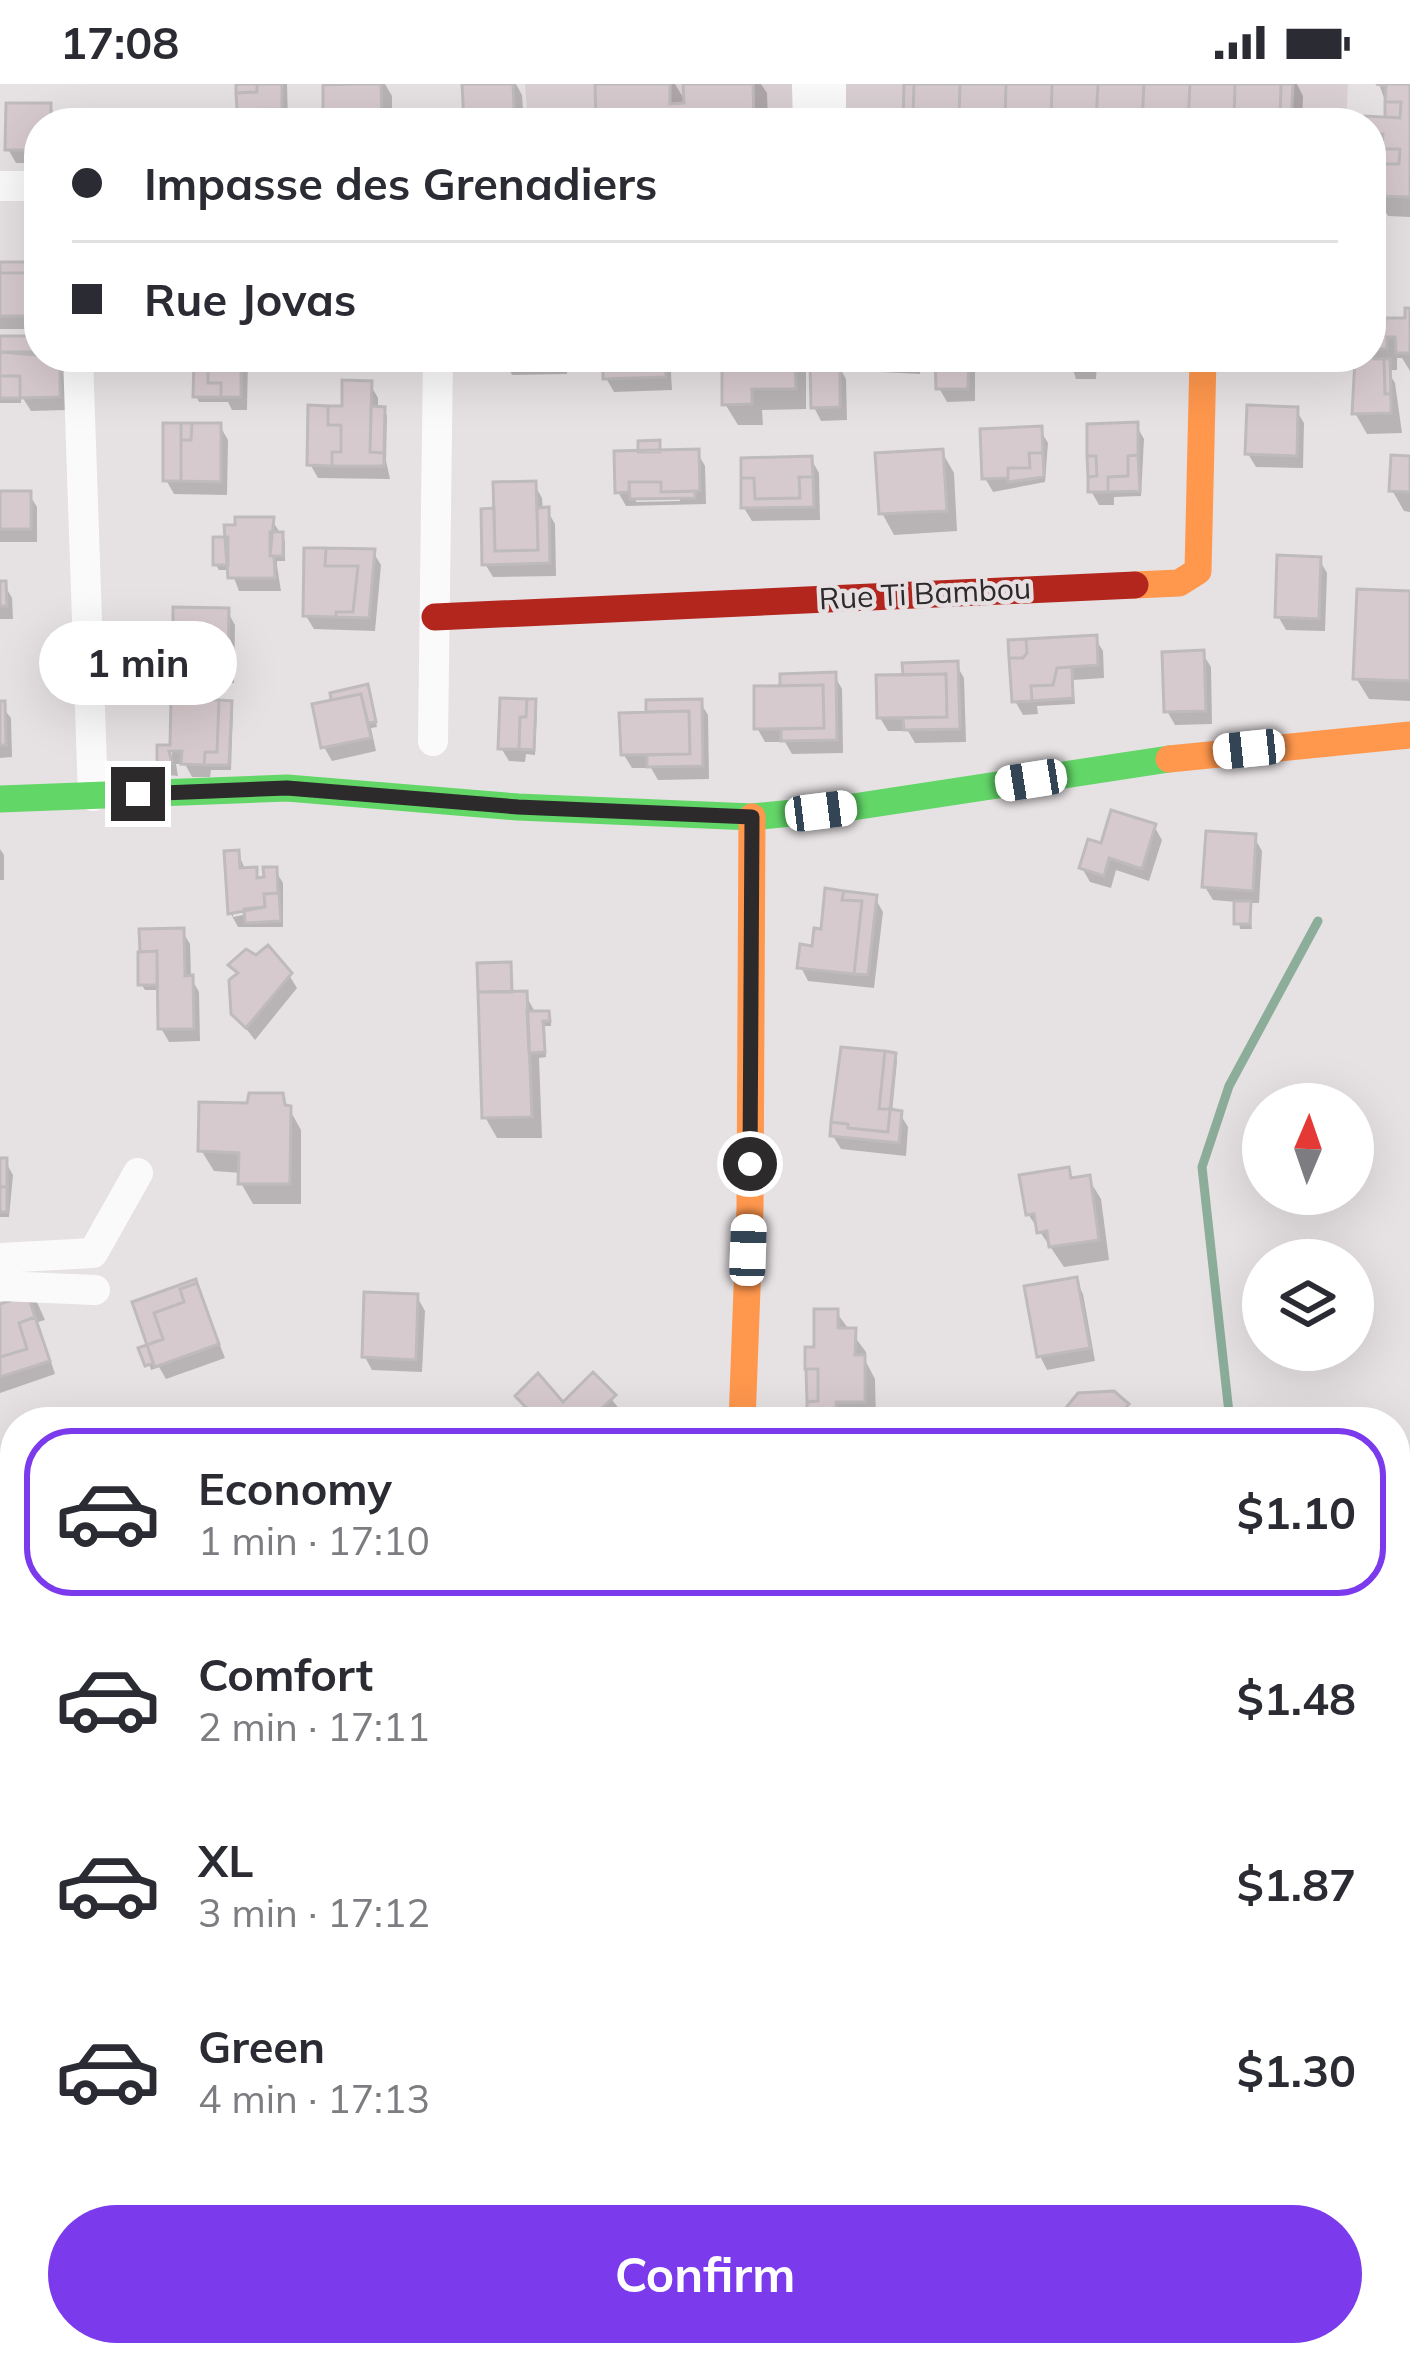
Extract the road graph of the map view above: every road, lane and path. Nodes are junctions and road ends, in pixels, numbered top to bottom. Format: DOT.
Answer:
graph roads {
  1 [pos="79,372"];
  2 [pos="438,372"];
  3 [pos="1203,372"];
  4 [pos="435,617"];
  5 [pos="1410,735"];
  6 [pos="433,741"];
  7 [pos="93,796"];
  8 [pos="0,800"];
  9 [pos="752,817"];
  10 [pos="138,1173"];
  11 [pos="0,1258"];
  12 [pos="0,1286"];
  13 [pos="95,1290"];
  14 [pos="743,1407"];
  1 -- 7 [label="street"];
  2 -- 4 [label="street"];
  3 -- 4 [label="street, Rue Ti Bambou"];
  4 -- 6 [label="street"];
  5 -- 9 [label="street"];
  7 -- 8 [label="street"];
  7 -- 9 [label="street"];
  9 -- 14 [label="street"];
  10 -- 11 [label="street"];
  12 -- 13 [label="street"];
}
